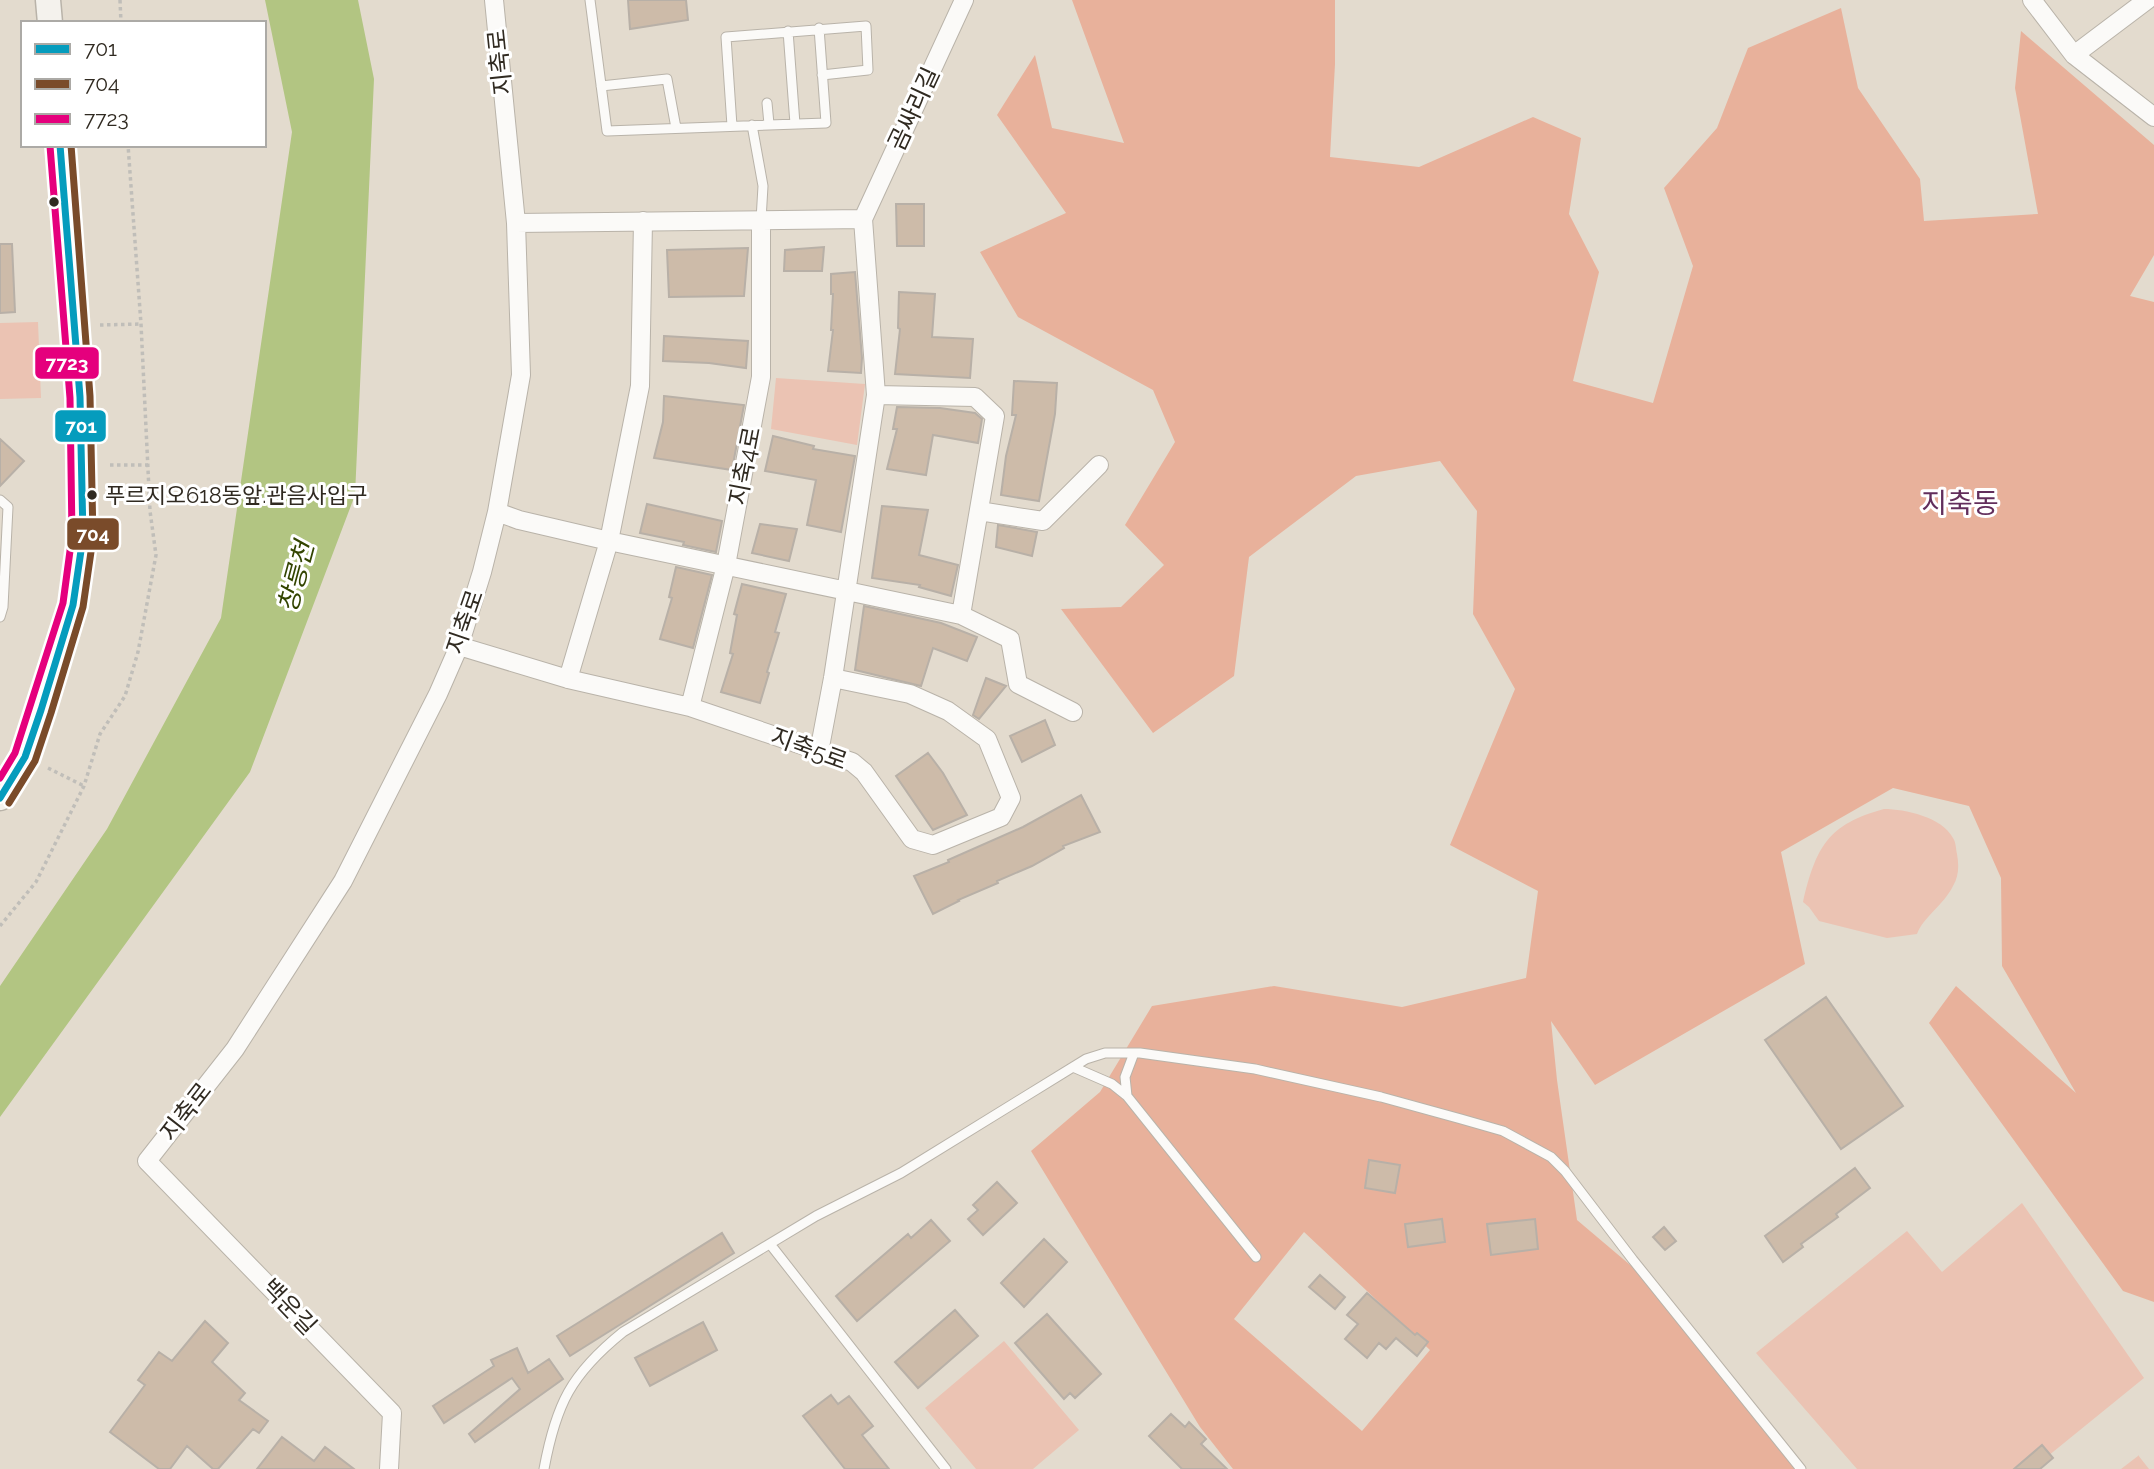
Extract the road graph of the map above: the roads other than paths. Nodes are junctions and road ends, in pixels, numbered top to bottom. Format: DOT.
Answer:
graph roads {
  1 [pos="48,0"];
  2 [pos="494,0"];
  3 [pos="590,0"];
  4 [pos="964,0"];
  5 [pos="2032,0"];
  6 [pos="2147,0"];
  7 [pos="50,21"];
  8 [pos="819,28"];
  9 [pos="788,31"];
  10 [pos="2074,55"];
  11 [pos="822,75"];
  12 [pos="601,86"];
  13 [pos="767,103"];
  14 [pos="2154,117"];
  15 [pos="769,124"];
  16 [pos="795,124"];
  17 [pos="752,125"];
  18 [pos="732,126"];
  19 [pos="676,128"];
  20 [pos="60,147"];
  21 [pos="863,219"];
  22 [pos="761,220"];
  23 [pos="643,221"];
  24 [pos="516,223"];
  25 [pos="876,395"];
  26 [pos="1099,465"];
  27 [pos="0,500"];
  28 [pos="979,511"];
  29 [pos="497,512"];
  30 [pos="609,541"];
  31 [pos="726,565"];
  32 [pos="845,591"];
  33 [pos="961,615"];
  34 [pos="0,617"];
  35 [pos="459,646"];
  36 [pos="833,678"];
  37 [pos="568,680"];
  38 [pos="691,707"];
  39 [pos="1073,712"];
  40 [pos="819,752"];
  41 [pos="0,798"];
  42 [pos="1134,1053"];
  43 [pos="1073,1067"];
  44 [pos="1127,1096"];
  45 [pos="147,1161"];
  46 [pos="770,1244"];
  47 [pos="1256,1257"];
  48 [pos="389,1469"];
  49 [pos="544,1469"];
  50 [pos="946,1469"];
  51 [pos="1801,1469"];
  1 -- 7 [label="main road"];
  2 -- 24 [label="street, 지축로"];
  3 -- 12 [label="lane"];
  4 -- 21 [label="street, 곰싸리길"];
  5 -- 10 [label="street"];
  6 -- 10 [label="street"];
  8 -- 9 [label="lane"];
  8 -- 11 [label="lane"];
  8 -- 11 [label="lane"];
  9 -- 16 [label="lane"];
  9 -- 18 [label="lane"];
  10 -- 14 [label="street"];
  11 -- 16 [label="lane"];
  12 -- 19 [label="lane"];
  12 -- 19 [label="lane"];
  13 -- 15 [label="lane"];
  15 -- 16 [label="lane"];
  15 -- 17 [label="lane"];
  17 -- 18 [label="lane"];
  17 -- 22 [label="lane"];
  18 -- 19 [label="lane"];
  20 -- 41 [label="main road"];
  21 -- 22 [label="street"];
  21 -- 25 [label="street"];
  22 -- 23 [label="street"];
  22 -- 31 [label="street, 지축4로"];
  23 -- 24 [label="street"];
  23 -- 30 [label="street"];
  24 -- 29 [label="street, 지축로"];
  25 -- 28 [label="street"];
  25 -- 32 [label="street"];
  26 -- 28 [label="street"];
  27 -- 34 [label="lane"];
  28 -- 33 [label="street"];
  29 -- 30 [label="street"];
  29 -- 35 [label="street, 지축로"];
  30 -- 31 [label="street"];
  30 -- 37 [label="street"];
  31 -- 32 [label="street"];
  31 -- 38 [label="street, 지축4로"];
  32 -- 33 [label="street"];
  32 -- 36 [label="street"];
  33 -- 39 [label="street"];
  35 -- 37 [label="street, 지축5로"];
  35 -- 45 [label="street, 지축로"];
  36 -- 40 [label="street"];
  36 -- 40 [label="street, 지축5로"];
  37 -- 38 [label="street, 지축5로"];
  38 -- 40 [label="street, 지축5로"];
  42 -- 43 [label="lane"];
  42 -- 44 [label="lane"];
  42 -- 51 [label="lane"];
  43 -- 44 [label="lane"];
  43 -- 46 [label="lane"];
  44 -- 47 [label="lane"];
  45 -- 48 [label="street, 백운길"];
  46 -- 49 [label="lane"];
  46 -- 50 [label="lane"];
}
